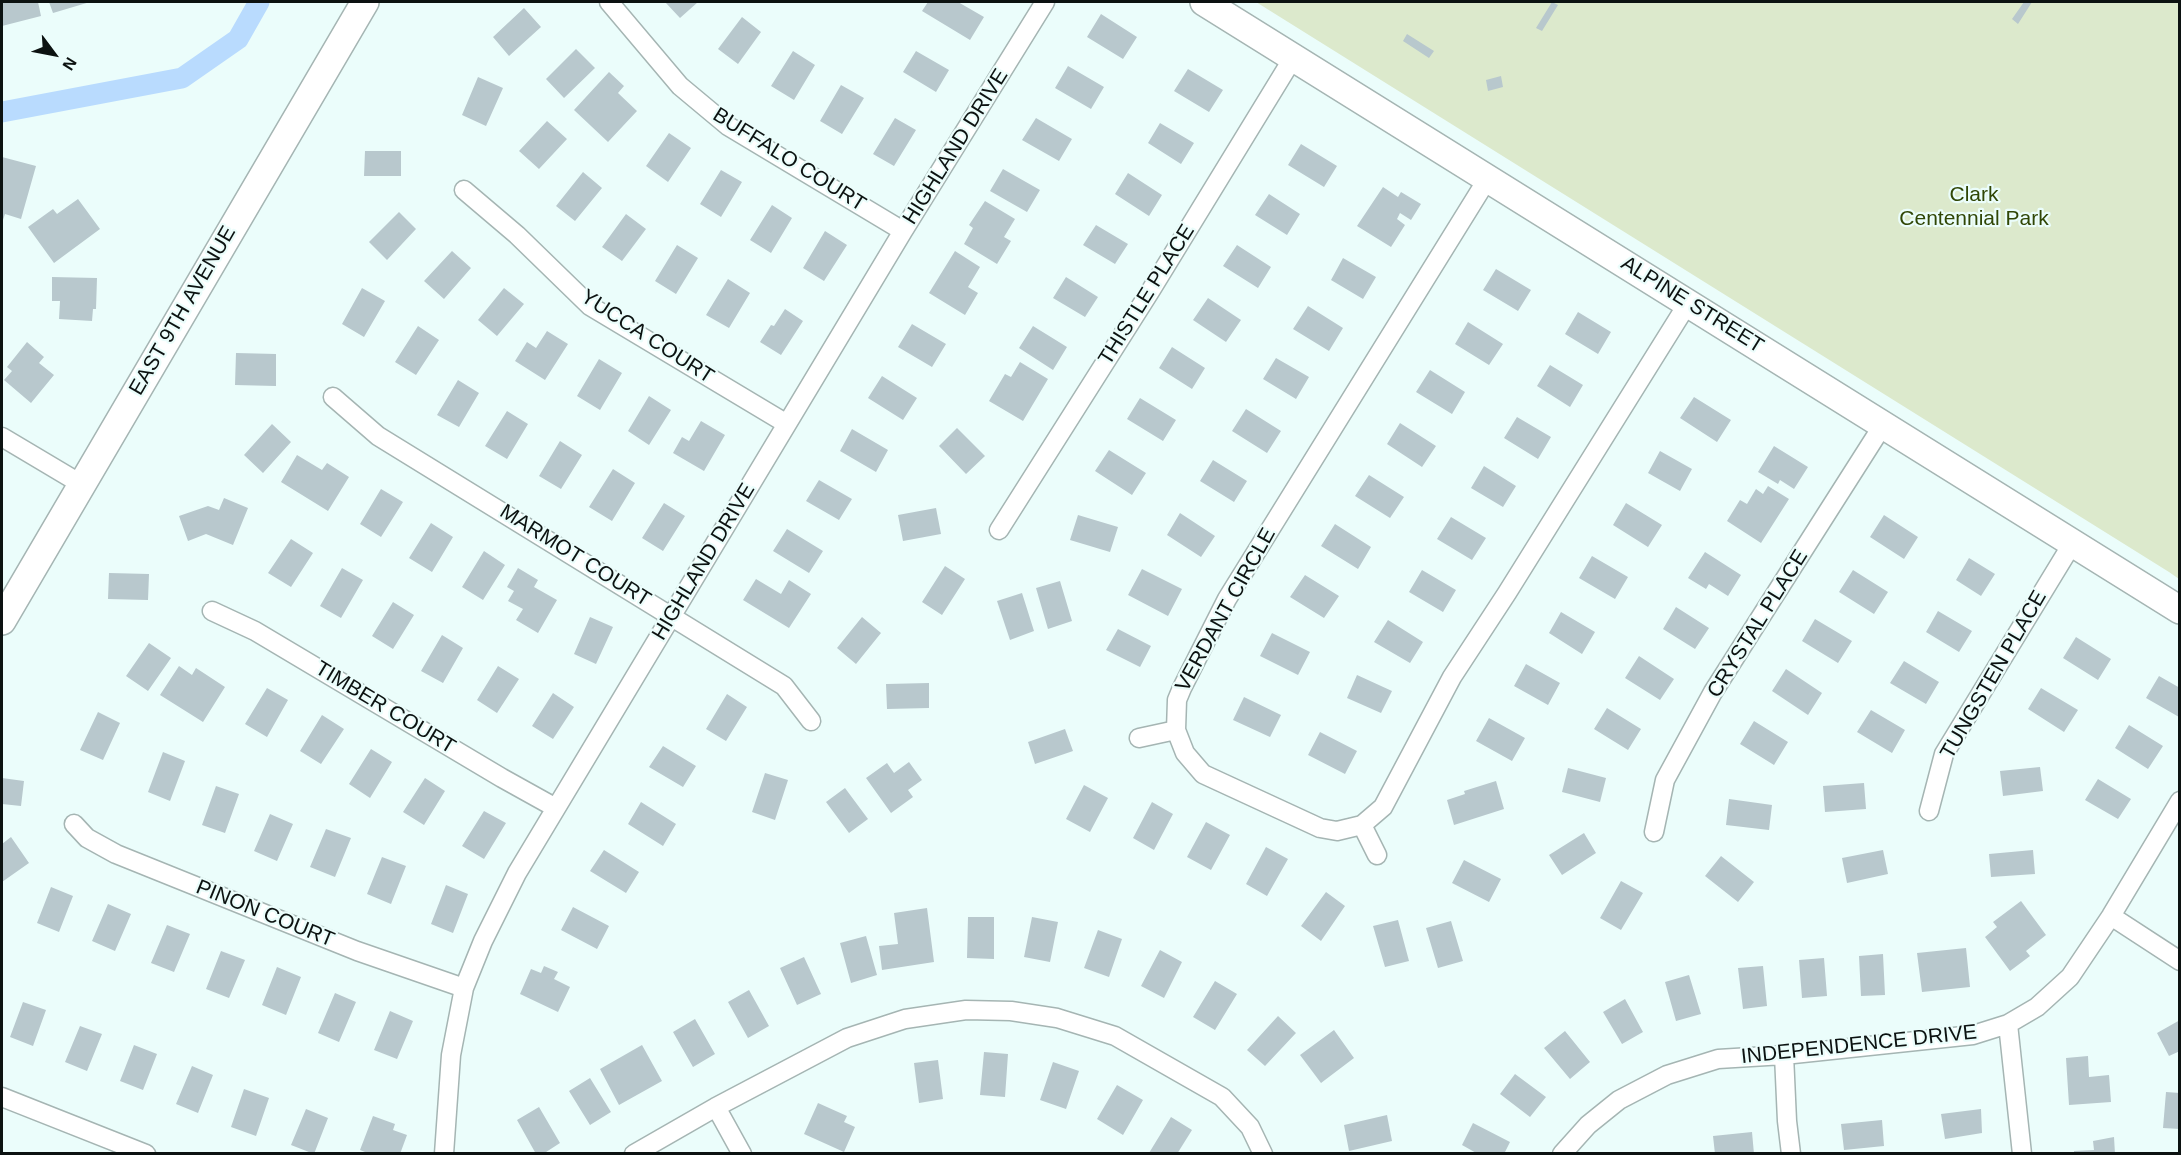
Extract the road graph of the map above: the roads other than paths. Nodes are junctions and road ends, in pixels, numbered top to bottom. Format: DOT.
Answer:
graph roads {
  1 [pos="365,2"];
  2 [pos="609,2"];
  3 [pos="1045,2"];
  4 [pos="1204,2"];
  5 [pos="1293,58"];
  6 [pos="1488,178"];
  7 [pos="464,190"];
  8 [pos="903,231"];
  9 [pos="1688,303"];
  10 [pos="333,397"];
  11 [pos="787,424"];
  12 [pos="1883,425"];
  13 [pos="2,437"];
  14 [pos="81,484"];
  15 [pos="999,530"];
  16 [pos="2072,544"];
  17 [pos="2180,610"];
  18 [pos="212,611"];
  19 [pos="671,616"];
  20 [pos="2,621"];
  21 [pos="811,721"];
  22 [pos="1176,730"];
  23 [pos="1139,738"];
  24 [pos="2180,801"];
  25 [pos="556,808"];
  26 [pos="1929,811"];
  27 [pos="74,824"];
  28 [pos="1362,825"];
  29 [pos="1654,832"];
  30 [pos="1377,855"];
  31 [pos="2111,916"];
  32 [pos="2180,961"];
  33 [pos="464,988"];
  34 [pos="2008,1024"];
  35 [pos="1784,1055"];
  36 [pos="2,1097"];
  37 [pos="716,1107"];
  38 [pos="146,1154"];
  39 [pos="444,1154"];
  40 [pos="634,1154"];
  41 [pos="742,1154"];
  42 [pos="1263,1154"];
  43 [pos="1562,1154"];
  44 [pos="1791,1154"];
  45 [pos="2022,1154"];
  1 -- 14 [label="street, EAST 9TH AVENUE"];
  2 -- 8 [label="street, BUFFALO COURT"];
  3 -- 8 [label="street, HIGHLAND DRIVE"];
  4 -- 5 [label="street, ALPINE STREET"];
  5 -- 6 [label="street, ALPINE STREET"];
  5 -- 15 [label="street, THISTLE PLACE"];
  6 -- 9 [label="street, ALPINE STREET"];
  6 -- 22 [label="street, VERDANT CIRCLE"];
  7 -- 11 [label="street, YUCCA COURT"];
  8 -- 11 [label="street, HIGHLAND DRIVE"];
  9 -- 12 [label="street, ALPINE STREET"];
  9 -- 28 [label="street"];
  10 -- 19 [label="street, MARMOT COURT"];
  11 -- 19 [label="street, HIGHLAND DRIVE"];
  12 -- 16 [label="street, ALPINE STREET"];
  12 -- 29 [label="street, CRYSTAL PLACE"];
  13 -- 14 [label="street"];
  14 -- 20 [label="street, EAST 9TH AVENUE"];
  16 -- 17 [label="street, ALPINE STREET"];
  16 -- 26 [label="street, TUNGSTEN PLACE"];
  18 -- 25 [label="street, TIMBER COURT"];
  19 -- 21 [label="street, MARMOT COURT"];
  19 -- 25 [label="street, HIGHLAND DRIVE"];
  22 -- 23 [label="street"];
  22 -- 28 [label="street, VERDANT CIRCLE"];
  24 -- 31 [label="street, INDEPENDENCE DRIVE"];
  25 -- 33 [label="street, HIGHLAND DRIVE"];
  27 -- 33 [label="street, PINON COURT"];
  28 -- 30 [label="street"];
  31 -- 32 [label="street"];
  31 -- 34 [label="street, INDEPENDENCE DRIVE"];
  33 -- 39 [label="street, HIGHLAND DRIVE"];
  34 -- 35 [label="street, INDEPENDENCE DRIVE"];
  34 -- 45 [label="street"];
  35 -- 43 [label="street, INDEPENDENCE DRIVE"];
  35 -- 44 [label="street"];
  36 -- 38 [label="street"];
  37 -- 40 [label="street"];
  37 -- 41 [label="street"];
  37 -- 42 [label="street"];
}
